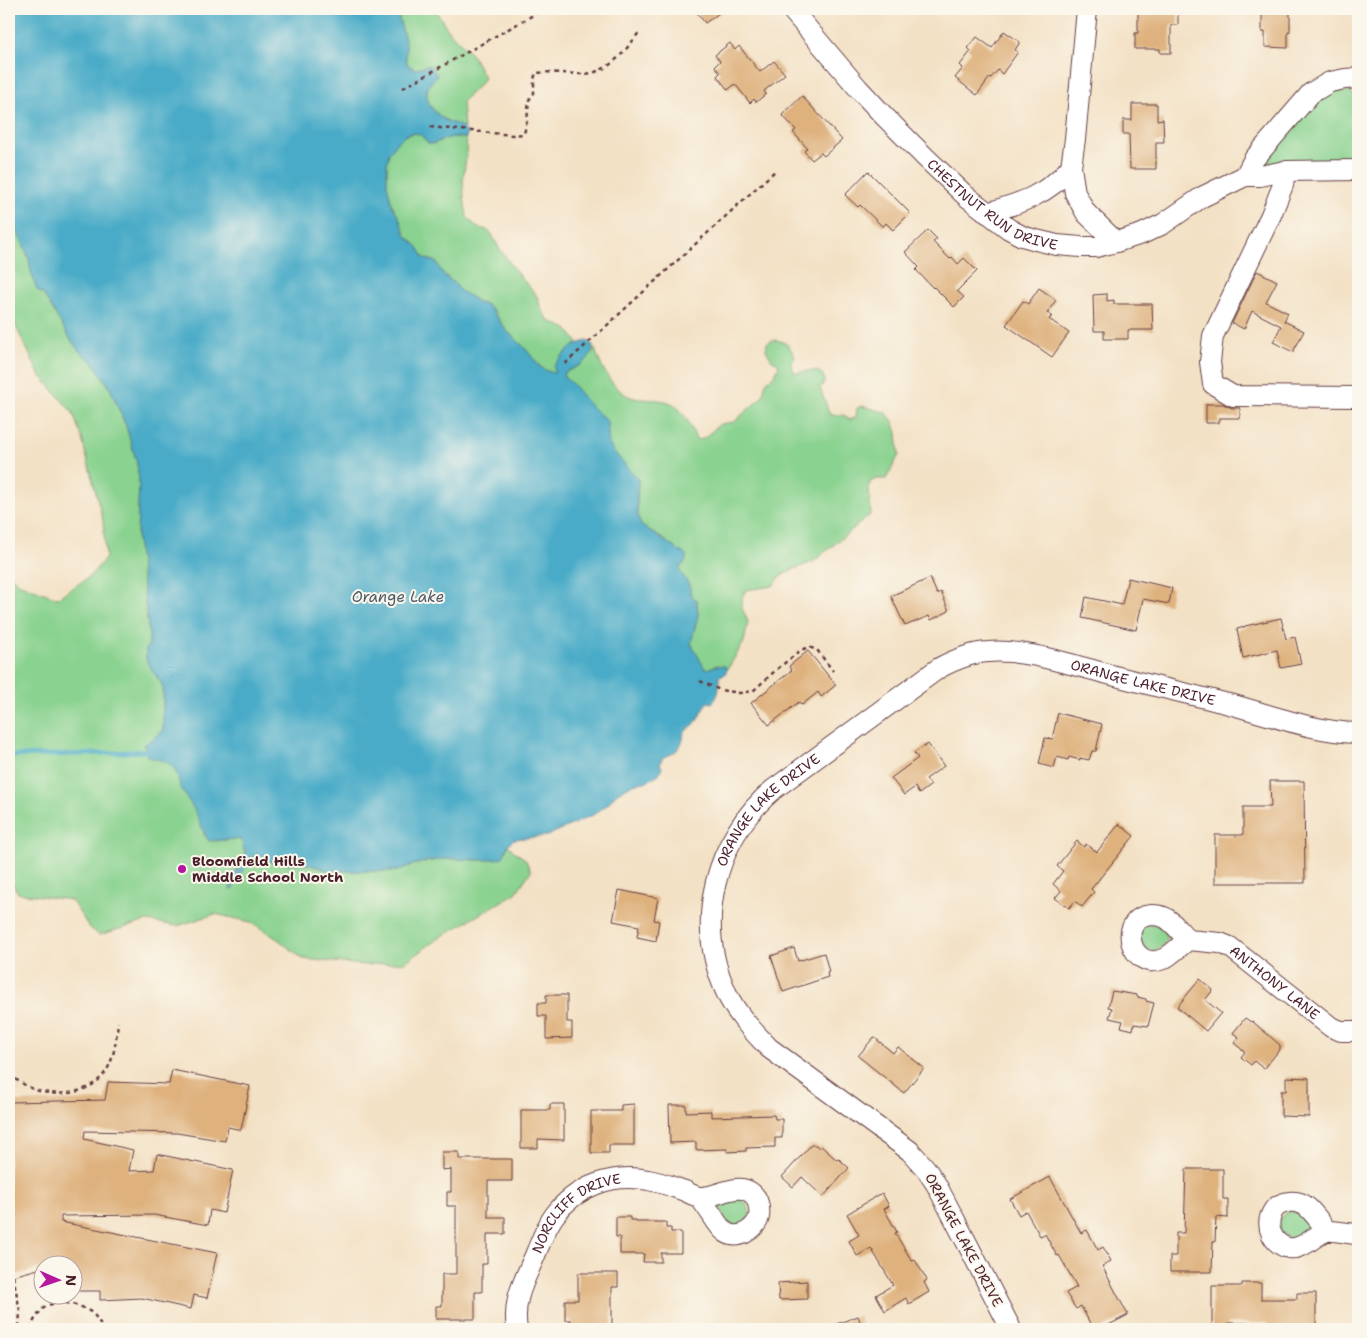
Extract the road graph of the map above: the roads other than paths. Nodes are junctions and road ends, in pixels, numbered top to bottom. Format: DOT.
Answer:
graph roads {
  1 [pos="791,9"];
  2 [pos="1087,9"];
  3 [pos="1358,78"];
  4 [pos="1071,167"];
  5 [pos="1358,170"];
  6 [pos="1286,171"];
  7 [pos="1245,176"];
  8 [pos="987,213"];
  9 [pos="1116,242"];
  10 [pos="1358,397"];
  11 [pos="1358,733"];
  12 [pos="1188,940"];
  13 [pos="1358,1031"];
  14 [pos="699,1197"];
  15 [pos="1327,1232"];
  16 [pos="1358,1234"];
  17 [pos="518,1329"];
  18 [pos="1011,1329"];
  1 -- 8 [label="street, CHESTNUT RUN DRIVE"];
  2 -- 4 [label="street"];
  3 -- 7 [label="street"];
  4 -- 8 [label="street"];
  4 -- 9 [label="street"];
  5 -- 6 [label="street, CHESTNUT RUN DRIVE"];
  6 -- 7 [label="street, CHESTNUT RUN DRIVE"];
  6 -- 10 [label="street"];
  7 -- 9 [label="street, CHESTNUT RUN DRIVE"];
  8 -- 9 [label="street, CHESTNUT RUN DRIVE"];
  11 -- 18 [label="street, ORANGE LAKE DRIVE"];
  12 -- 13 [label="street, ANTHONY LANE"];
  14 -- 17 [label="street, NORCLIFF DRIVE"];
  15 -- 16 [label="street"];
}
